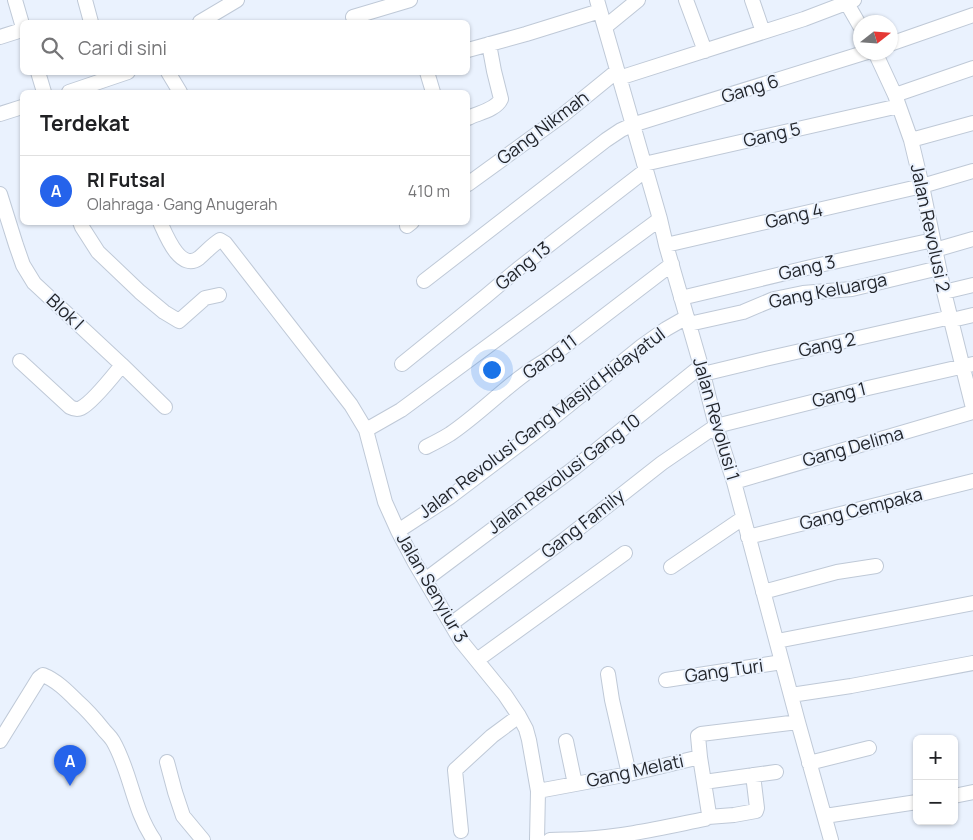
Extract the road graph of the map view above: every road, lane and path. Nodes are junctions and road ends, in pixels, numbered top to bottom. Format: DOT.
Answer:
graph roads {
  1 [pos="15,0"];
  2 [pos="85,0"];
  3 [pos="238,0"];
  4 [pos="410,0"];
  5 [pos="638,0"];
  6 [pos="686,0"];
  7 [pos="752,0"];
  8 [pos="849,1"];
  9 [pos="598,5"];
  10 [pos="855,15"];
  11 [pos="973,15"];
  12 [pos="352,17"];
  13 [pos="21,20"];
  14 [pos="91,20"];
  15 [pos="203,20"];
  16 [pos="605,27"];
  17 [pos="20,31"];
  18 [pos="763,32"];
  19 [pos="0,37"];
  20 [pos="898,41"];
  21 [pos="489,44"];
  22 [pos="470,49"];
  23 [pos="704,51"];
  24 [pos="853,56"];
  25 [pos="879,60"];
  26 [pos="973,68"];
  27 [pos="618,74"];
  28 [pos="39,75"];
  29 [pos="122,75"];
  30 [pos="170,75"];
  31 [pos="428,75"];
  32 [pos="109,82"];
  33 [pos="43,90"];
  34 [pos="77,90"];
  35 [pos="179,90"];
  36 [pos="432,90"];
  37 [pos="897,101"];
  38 [pos="20,108"];
  39 [pos="0,114"];
  40 [pos="470,117"];
  41 [pos="973,123"];
  42 [pos="632,125"];
  43 [pos="911,140"];
  44 [pos="645,167"];
  45 [pos="973,171"];
  46 [pos="470,183"];
  47 [pos="922,186"];
  48 [pos="0,194"];
  49 [pos="660,218"];
  50 [pos="81,225"];
  51 [pos="162,225"];
  52 [pos="973,239"];
  53 [pos="666,245"];
  54 [pos="934,245"];
  55 [pos="672,264"];
  56 [pos="939,268"];
  57 [pos="424,281"];
  58 [pos="973,285"];
  59 [pos="944,292"];
  60 [pos="219,295"];
  61 [pos="682,298"];
  62 [pos="973,315"];
  63 [pos="951,319"];
  64 [pos="688,320"];
  65 [pos="20,361"];
  66 [pos="402,364"];
  67 [pos="122,365"];
  68 [pos="968,365"];
  69 [pos="702,370"];
  70 [pos="165,407"];
  71 [pos="973,408"];
  72 [pos="973,412"];
  73 [pos="716,426"];
  74 [pos="366,430"];
  75 [pos="426,447"];
  76 [pos="973,481"];
  77 [pos="734,482"];
  78 [pos="743,518"];
  79 [pos="398,531"];
  80 [pos="748,537"];
  81 [pos="625,553"];
  82 [pos="876,566"];
  83 [pos="671,567"];
  84 [pos="425,580"];
  85 [pos="763,592"];
  86 [pos="973,604"];
  87 [pos="451,624"];
  88 [pos="777,641"];
  89 [pos="477,660"];
  90 [pos="782,662"];
  91 [pos="973,663"];
  92 [pos="608,674"];
  93 [pos="666,680"];
  94 [pos="791,695"];
  95 [pos="519,716"];
  96 [pos="798,722"];
  97 [pos="0,741"];
  98 [pos="566,741"];
  99 [pos="869,748"];
  100 [pos="700,757"];
  101 [pos="167,762"];
  102 [pos="809,763"];
  103 [pos="776,772"];
  104 [pos="629,774"];
  105 [pos="753,775"];
  106 [pos="704,782"];
  107 [pos="575,784"];
  108 [pos="538,791"];
  109 [pos="973,792"];
  110 [pos="958,795"];
  111 [pos="913,803"];
  112 [pos="825,816"];
  113 [pos="708,817"];
  114 [pos="461,831"];
  115 [pos="154,840"];
  116 [pos="203,840"];
  117 [pos="537,840"];
  118 [pos="550,840"];
  119 [pos="831,840"];
  1 -- 13 [label="street"];
  2 -- 14 [label="street"];
  3 -- 15 [label="street"];
  4 -- 12 [label="street"];
  5 -- 16 [label="street"];
  6 -- 23 [label="street"];
  7 -- 18 [label="street"];
  8 -- 10 [label="street"];
  8 -- 18 [label="street"];
  9 -- 16 [label="street, Jalan Revolusi 1"];
  9 -- 21 [label="street"];
  11 -- 20 [label="street"];
  16 -- 27 [label="street, Jalan Revolusi 1"];
  17 -- 19 [label="street"];
  18 -- 23 [label="street"];
  21 -- 22 [label="street"];
  21 -- 40 [label="street"];
  23 -- 27 [label="street"];
  24 -- 42 [label="street, Gang 6"];
  25 -- 37 [label="street, Jalan Revolusi 2"];
  26 -- 37 [label="street, Gang 5"];
  27 -- 42 [label="street, Jalan Revolusi 1"];
  27 -- 46 [label="street, Gang Nikmah"];
  28 -- 33 [label="street"];
  29 -- 32 [label="street"];
  30 -- 35 [label="street"];
  31 -- 36 [label="street"];
  32 -- 34 [label="street"];
  37 -- 43 [label="street, Jalan Revolusi 2"];
  37 -- 44 [label="street, Gang 5"];
  38 -- 39 [label="street"];
  41 -- 43 [label="street"];
  42 -- 44 [label="street, Jalan Revolusi 1"];
  42 -- 57 [label="street"];
  43 -- 47 [label="street, Jalan Revolusi 2"];
  44 -- 49 [label="street, Jalan Revolusi 1"];
  44 -- 66 [label="street, Gang 13"];
  45 -- 47 [label="street, Gang 4"];
  47 -- 53 [label="street, Gang 4"];
  47 -- 54 [label="street, Jalan Revolusi 2"];
  48 -- 67 [label="street, Blok I"];
  49 -- 53 [label="street, Jalan Revolusi 1"];
  49 -- 74 [label="street"];
  50 -- 60 [label="street"];
  51 -- 74 [label="street, Jalan Senyiur 3"];
  52 -- 54 [label="street, Gang 3"];
  53 -- 55 [label="street, Jalan Revolusi 1"];
  54 -- 56 [label="street, Jalan Revolusi 2"];
  54 -- 61 [label="street, Gang 3"];
  55 -- 61 [label="street, Jalan Revolusi 1"];
  55 -- 75 [label="street, Gang 11"];
  56 -- 59 [label="street, Jalan Revolusi 2"];
  56 -- 64 [label="street, Gang Keluarga"];
  58 -- 59 [label="street"];
  59 -- 63 [label="street, Jalan Revolusi 2"];
  61 -- 64 [label="street, Jalan Revolusi 1"];
  62 -- 63 [label="street, Gang 2"];
  63 -- 68 [label="street, Jalan Revolusi 2"];
  63 -- 69 [label="street, Gang 2"];
  64 -- 69 [label="street, Jalan Revolusi 1"];
  64 -- 79 [label="street, Jalan Revolusi Gang Masjid Hidayatul"];
  65 -- 67 [label="street"];
  67 -- 70 [label="street, Blok I"];
  68 -- 71 [label="street, Jalan Revolusi 2"];
  68 -- 73 [label="street, Gang 1"];
  69 -- 73 [label="street, Jalan Revolusi 1"];
  69 -- 84 [label="street, Jalan Revolusi Gang 10"];
  72 -- 77 [label="street, Gang Delima"];
  73 -- 77 [label="street, Jalan Revolusi 1"];
  73 -- 87 [label="street, Gang Family"];
  74 -- 79 [label="street, Jalan Senyiur 3"];
  76 -- 80 [label="street, Gang Cempaka"];
  77 -- 78 [label="street, Jalan Revolusi 1"];
  78 -- 80 [label="street, Jalan Revolusi 1"];
  78 -- 83 [label="street"];
  79 -- 84 [label="street, Jalan Senyiur 3"];
  80 -- 85 [label="street, Jalan Revolusi 1"];
  81 -- 89 [label="street"];
  82 -- 85 [label="street"];
  84 -- 87 [label="street, Jalan Senyiur 3"];
  85 -- 88 [label="street, Jalan Revolusi 1"];
  86 -- 88 [label="street"];
  87 -- 89 [label="street, Jalan Senyiur 3"];
  88 -- 90 [label="street, Jalan Revolusi 1"];
  89 -- 95 [label="street, Jalan Senyiur 3"];
  90 -- 93 [label="street, Gang Turi"];
  90 -- 94 [label="street, Jalan Revolusi 1"];
  91 -- 94 [label="street"];
  92 -- 104 [label="street"];
  94 -- 96 [label="street, Jalan Revolusi 1"];
  95 -- 108 [label="street, Jalan Senyiur 3"];
  95 -- 114 [label="street"];
  96 -- 100 [label="street, Gang Melati"];
  96 -- 102 [label="street, Jalan Revolusi 1"];
  97 -- 115 [label="street"];
  98 -- 107 [label="street"];
  99 -- 102 [label="street"];
  100 -- 104 [label="street, Gang Melati"];
  100 -- 106 [label="street"];
  101 -- 116 [label="street"];
  102 -- 112 [label="street, Jalan Revolusi 1"];
  103 -- 105 [label="street"];
  104 -- 107 [label="street, Gang Melati"];
  105 -- 106 [label="street"];
  105 -- 113 [label="street"];
  106 -- 113 [label="street"];
  107 -- 108 [label="street, Gang Melati"];
  108 -- 117 [label="street, Jalan Senyiur 3"];
  109 -- 110 [label="street"];
  111 -- 112 [label="street"];
  112 -- 119 [label="street, Jalan Revolusi 1"];
  113 -- 118 [label="street"];
}
